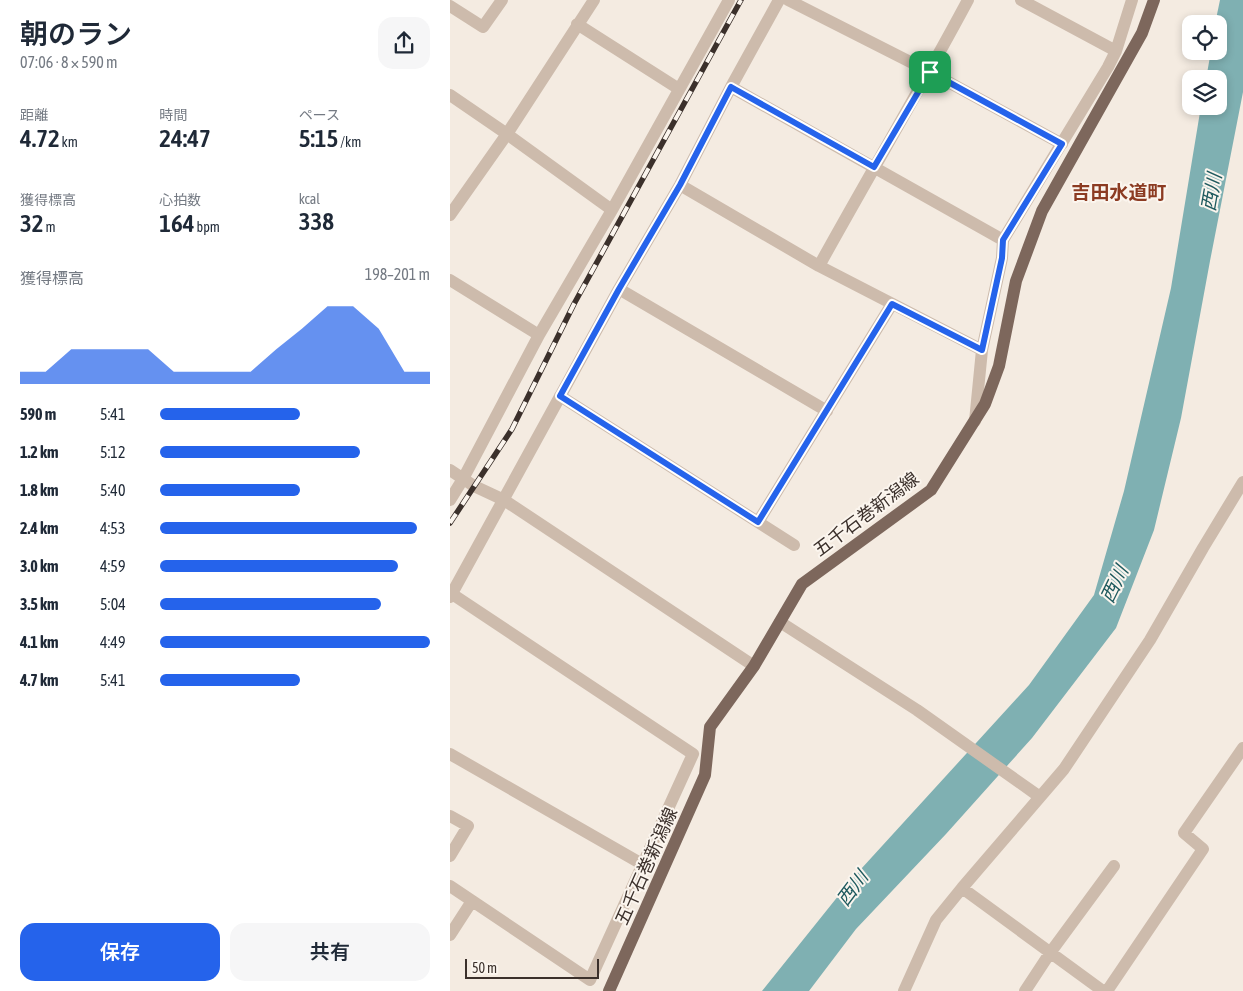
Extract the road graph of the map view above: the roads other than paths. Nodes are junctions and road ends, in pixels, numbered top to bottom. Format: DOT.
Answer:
graph roads {
  1 [pos="502,0"];
  2 [pos="594,0"];
  3 [pos="729,0"];
  4 [pos="780,0"];
  5 [pos="788,0"];
  6 [pos="968,0"];
  7 [pos="1021,0"];
  8 [pos="1132,0"];
  9 [pos="1154,0"];
  10 [pos="450,6"];
  11 [pos="577,24"];
  12 [pos="1116,50"];
  13 [pos="930,72"];
  14 [pos="731,87"];
  15 [pos="679,89"];
  16 [pos="450,95"];
  17 [pos="507,134"];
  18 [pos="1062,144"];
  19 [pos="874,167"];
  20 [pos="680,185"];
  21 [pos="612,210"];
  22 [pos="450,215"];
  23 [pos="1003,240"];
  24 [pos="819,266"];
  25 [pos="450,280"];
  26 [pos="619,289"];
  27 [pos="892,304"];
  28 [pos="539,335"];
  29 [pos="982,350"];
  30 [pos="560,396"];
  31 [pos="827,411"];
  32 [pos="974,421"];
  33 [pos="450,470"];
  34 [pos="463,479"];
  35 [pos="1243,482"];
  36 [pos="450,500"];
  37 [pos="504,500"];
  38 [pos="758,522"];
  39 [pos="794,545"];
  40 [pos="451,596"];
  41 [pos="780,622"];
  42 [pos="754,666"];
  43 [pos="1243,748"];
  44 [pos="450,754"];
  45 [pos="1040,797"];
  46 [pos="450,816"];
  47 [pos="450,856"];
  48 [pos="642,864"];
  49 [pos="1114,866"];
  50 [pos="450,886"];
  51 [pos="962,888"];
  52 [pos="472,901"];
  53 [pos="450,935"];
  54 [pos="1050,953"];
  55 [pos="609,991"];
  56 [pos="904,991"];
  57 [pos="1025,991"];
  58 [pos="1103,991"];
  59 [pos="1106,991"];
  1 -- 10 [label="street"];
  2 -- 11 [label="street"];
  3 -- 15 [label="street"];
  4 -- 14 [label="street"];
  5 -- 13 [label="street"];
  6 -- 13 [label="street"];
  7 -- 12 [label="street"];
  8 -- 12 [label="street"];
  9 -- 32 [label="main road, 五千石巻新潟線"];
  11 -- 15 [label="street"];
  11 -- 17 [label="street"];
  12 -- 18 [label="street"];
  13 -- 18 [label="street"];
  13 -- 19 [label="street"];
  14 -- 19 [label="street"];
  14 -- 20 [label="street"];
  15 -- 21 [label="street"];
  16 -- 17 [label="street"];
  17 -- 21 [label="street"];
  17 -- 22 [label="street"];
  18 -- 23 [label="street"];
  19 -- 23 [label="street"];
  19 -- 24 [label="street"];
  20 -- 24 [label="street"];
  20 -- 26 [label="street"];
  21 -- 28 [label="street"];
  23 -- 29 [label="street"];
  24 -- 27 [label="street"];
  25 -- 28 [label="street"];
  26 -- 30 [label="street"];
  26 -- 31 [label="street"];
  27 -- 29 [label="street"];
  27 -- 31 [label="street"];
  28 -- 34 [label="street"];
  29 -- 32 [label="street"];
  30 -- 37 [label="street"];
  30 -- 38 [label="street"];
  31 -- 38 [label="street"];
  32 -- 41 [label="main road, 五千石巻新潟線"];
  33 -- 34 [label="street"];
  34 -- 36 [label="street"];
  34 -- 37 [label="street"];
  35 -- 45 [label="street"];
  37 -- 40 [label="street"];
  37 -- 42 [label="street"];
  38 -- 39 [label="street"];
  40 -- 48 [label="street"];
  41 -- 42 [label="main road, 五千石巻新潟線"];
  41 -- 45 [label="street"];
  42 -- 55 [label="main road, 五千石巻新潟線"];
  43 -- 59 [label="street"];
  44 -- 48 [label="street"];
  45 -- 51 [label="street"];
  46 -- 47 [label="street"];
  48 -- 52 [label="street"];
  49 -- 54 [label="street"];
  50 -- 52 [label="street"];
  51 -- 54 [label="street"];
  51 -- 56 [label="street"];
  52 -- 53 [label="street"];
  54 -- 57 [label="street"];
  54 -- 58 [label="street"];
}
